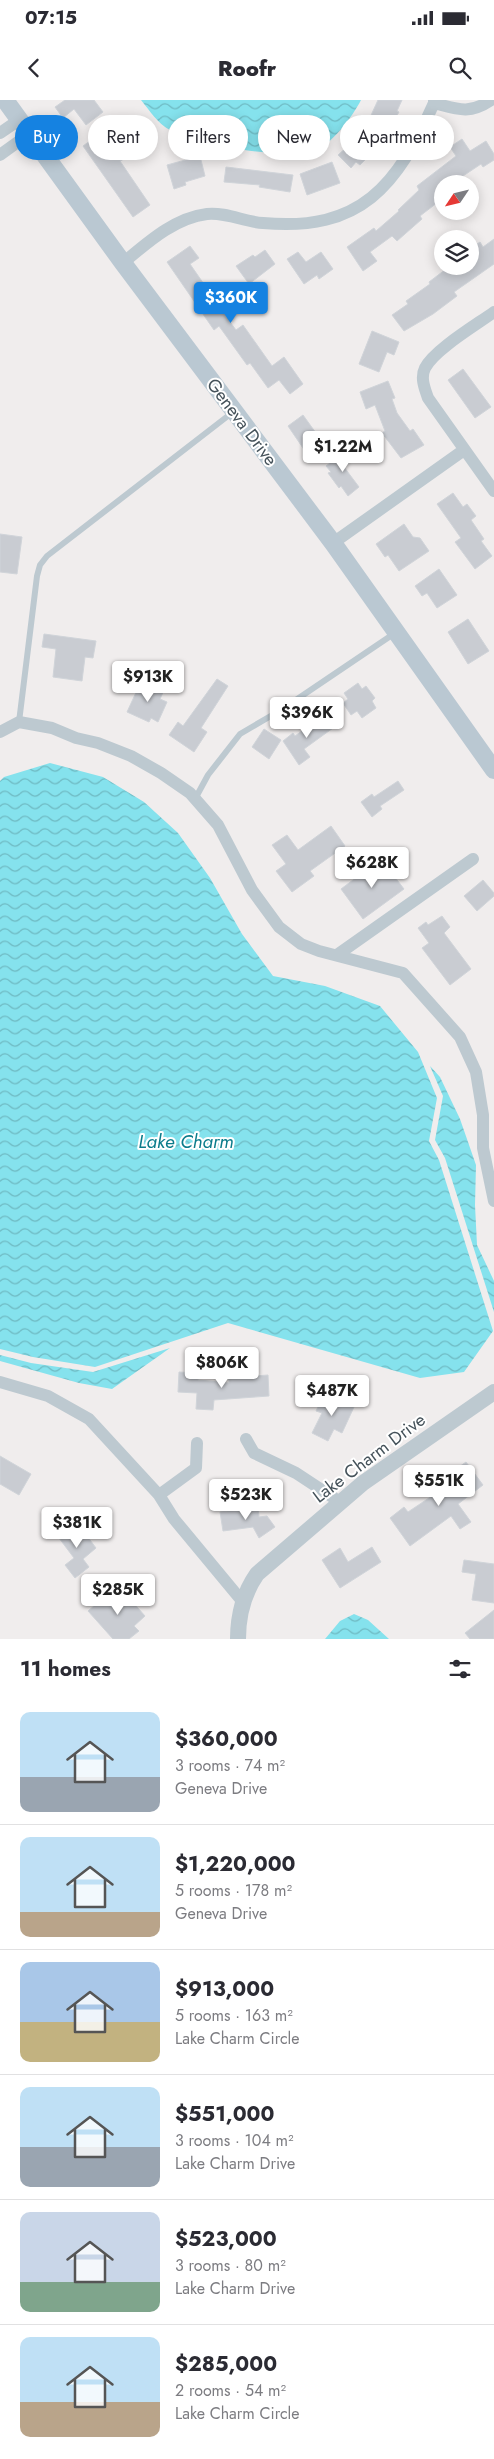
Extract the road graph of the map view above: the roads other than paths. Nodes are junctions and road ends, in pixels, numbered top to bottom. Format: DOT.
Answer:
graph roads {
  1 [pos="4,100"];
  2 [pos="490,100"];
  3 [pos="434,102"];
  4 [pos="15,116"];
  5 [pos="15,122"];
  6 [pos="0,133"];
  7 [pos="15,144"];
  8 [pos="0,155"];
  9 [pos="48,160"];
  10 [pos="122,263"];
  11 [pos="494,312"];
  12 [pos="234,412"];
  13 [pos="464,450"];
  14 [pos="494,491"];
  15 [pos="333,543"];
  16 [pos="396,632"];
  17 [pos="20,722"];
  18 [pos="0,732"];
  19 [pos="494,770"];
  20 [pos="195,799"];
  21 [pos="473,859"];
  22 [pos="337,955"];
  23 [pos="494,1201"];
  24 [pos="0,1382"];
  25 [pos="494,1392"];
  26 [pos="246,1439"];
  27 [pos="197,1443"];
  28 [pos="159,1495"];
  29 [pos="340,1502"];
  30 [pos="242,1601"];
  31 [pos="238,1639"];
  1 -- 4 [label="main road, Geneva Drive"];
  2 -- 3 [label="street"];
  3 -- 10 [label="street"];
  5 -- 6 [label="street"];
  7 -- 8 [label="street"];
  9 -- 10 [label="main road, Geneva Drive"];
  10 -- 12 [label="main road, Geneva Drive"];
  11 -- 13 [label="street"];
  12 -- 15 [label="main road, Geneva Drive"];
  12 -- 17 [label="lane"];
  13 -- 14 [label="street"];
  13 -- 15 [label="street"];
  15 -- 16 [label="main road, Geneva Drive"];
  16 -- 19 [label="main road, Geneva Drive"];
  16 -- 20 [label="lane"];
  17 -- 18 [label="street"];
  17 -- 20 [label="street"];
  20 -- 22 [label="street"];
  21 -- 22 [label="street"];
  22 -- 23 [label="street"];
  24 -- 28 [label="street"];
  25 -- 29 [label="street, Lake Charm Drive"];
  26 -- 29 [label="street"];
  27 -- 28 [label="street"];
  28 -- 30 [label="street"];
  29 -- 30 [label="street, Lake Charm Drive"];
  30 -- 31 [label="street, Lake Charm Drive"];
}
